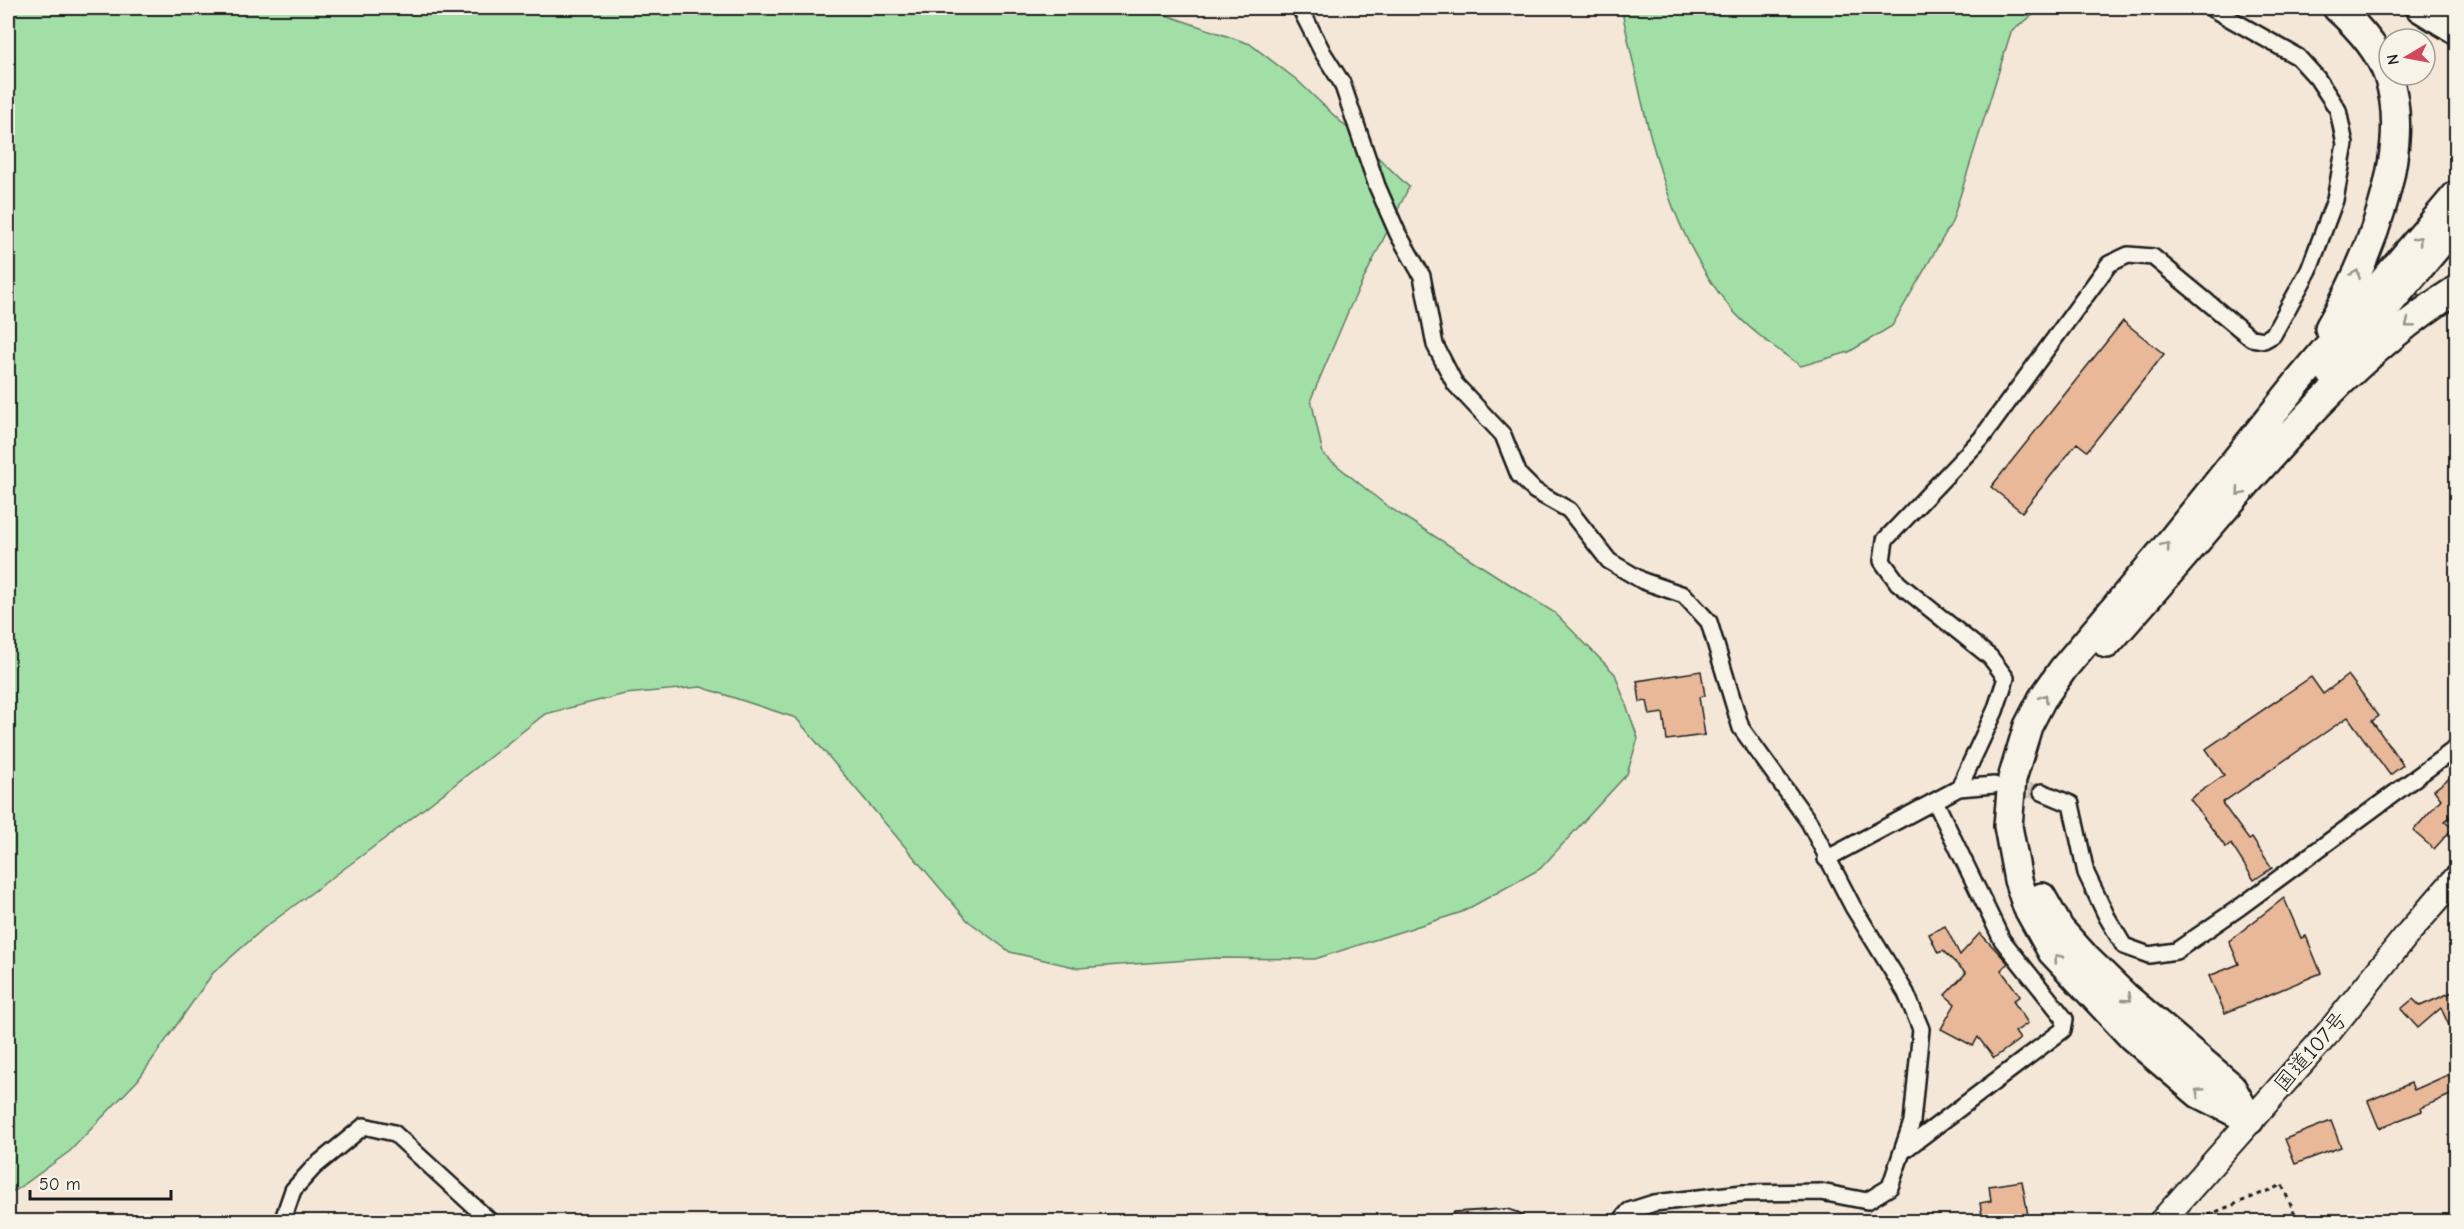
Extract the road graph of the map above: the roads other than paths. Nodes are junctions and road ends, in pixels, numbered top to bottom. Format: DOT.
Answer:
graph roads {
  1 [pos="1300,8"];
  2 [pos="2211,8"];
  3 [pos="2337,8"];
  4 [pos="2420,8"];
  5 [pos="2440,8"];
  6 [pos="2457,17"];
  7 [pos="2457,30"];
  8 [pos="2457,195"];
  9 [pos="2457,224"];
  10 [pos="2457,290"];
  11 [pos="2299,381"];
  12 [pos="2278,447"];
  13 [pos="2457,748"];
  14 [pos="1994,785"];
  15 [pos="1959,788"];
  16 [pos="2042,792"];
  17 [pos="1935,801"];
  18 [pos="1826,859"];
  19 [pos="2457,878"];
  20 [pos="2250,1120"];
  21 [pos="1902,1152"];
  22 [pos="282,1221"];
  23 [pos="491,1221"];
  24 [pos="1457,1221"];
  25 [pos="1515,1221"];
  26 [pos="1620,1221"];
  27 [pos="2161,1221"];
  1 -- 18 [label="street"];
  2 -- 15 [label="street"];
  11 -- 3 [label="highway, one-way"];
  4 -- 7 [label="highway"];
  5 -- 6 [label="highway"];
  11 -- 8 [label="highway, one-way"];
  9 -- 12 [label="highway"];
  10 -- 12 [label="highway, one-way"];
  20 -- 11 [label="highway, one-way"];
  12 -- 20 [label="highway, one-way"];
  13 -- 16 [label="street"];
  14 -- 15 [label="street"];
  15 -- 17 [label="street"];
  17 -- 18 [label="street"];
  17 -- 21 [label="street"];
  18 -- 21 [label="street"];
  19 -- 20 [label="highway, 国道107号"];
  20 -- 27 [label="highway, 国道107号"];
  21 -- 26 [label="street"];
  22 -- 23 [label="street"];
  24 -- 25 [label="street"];
}
